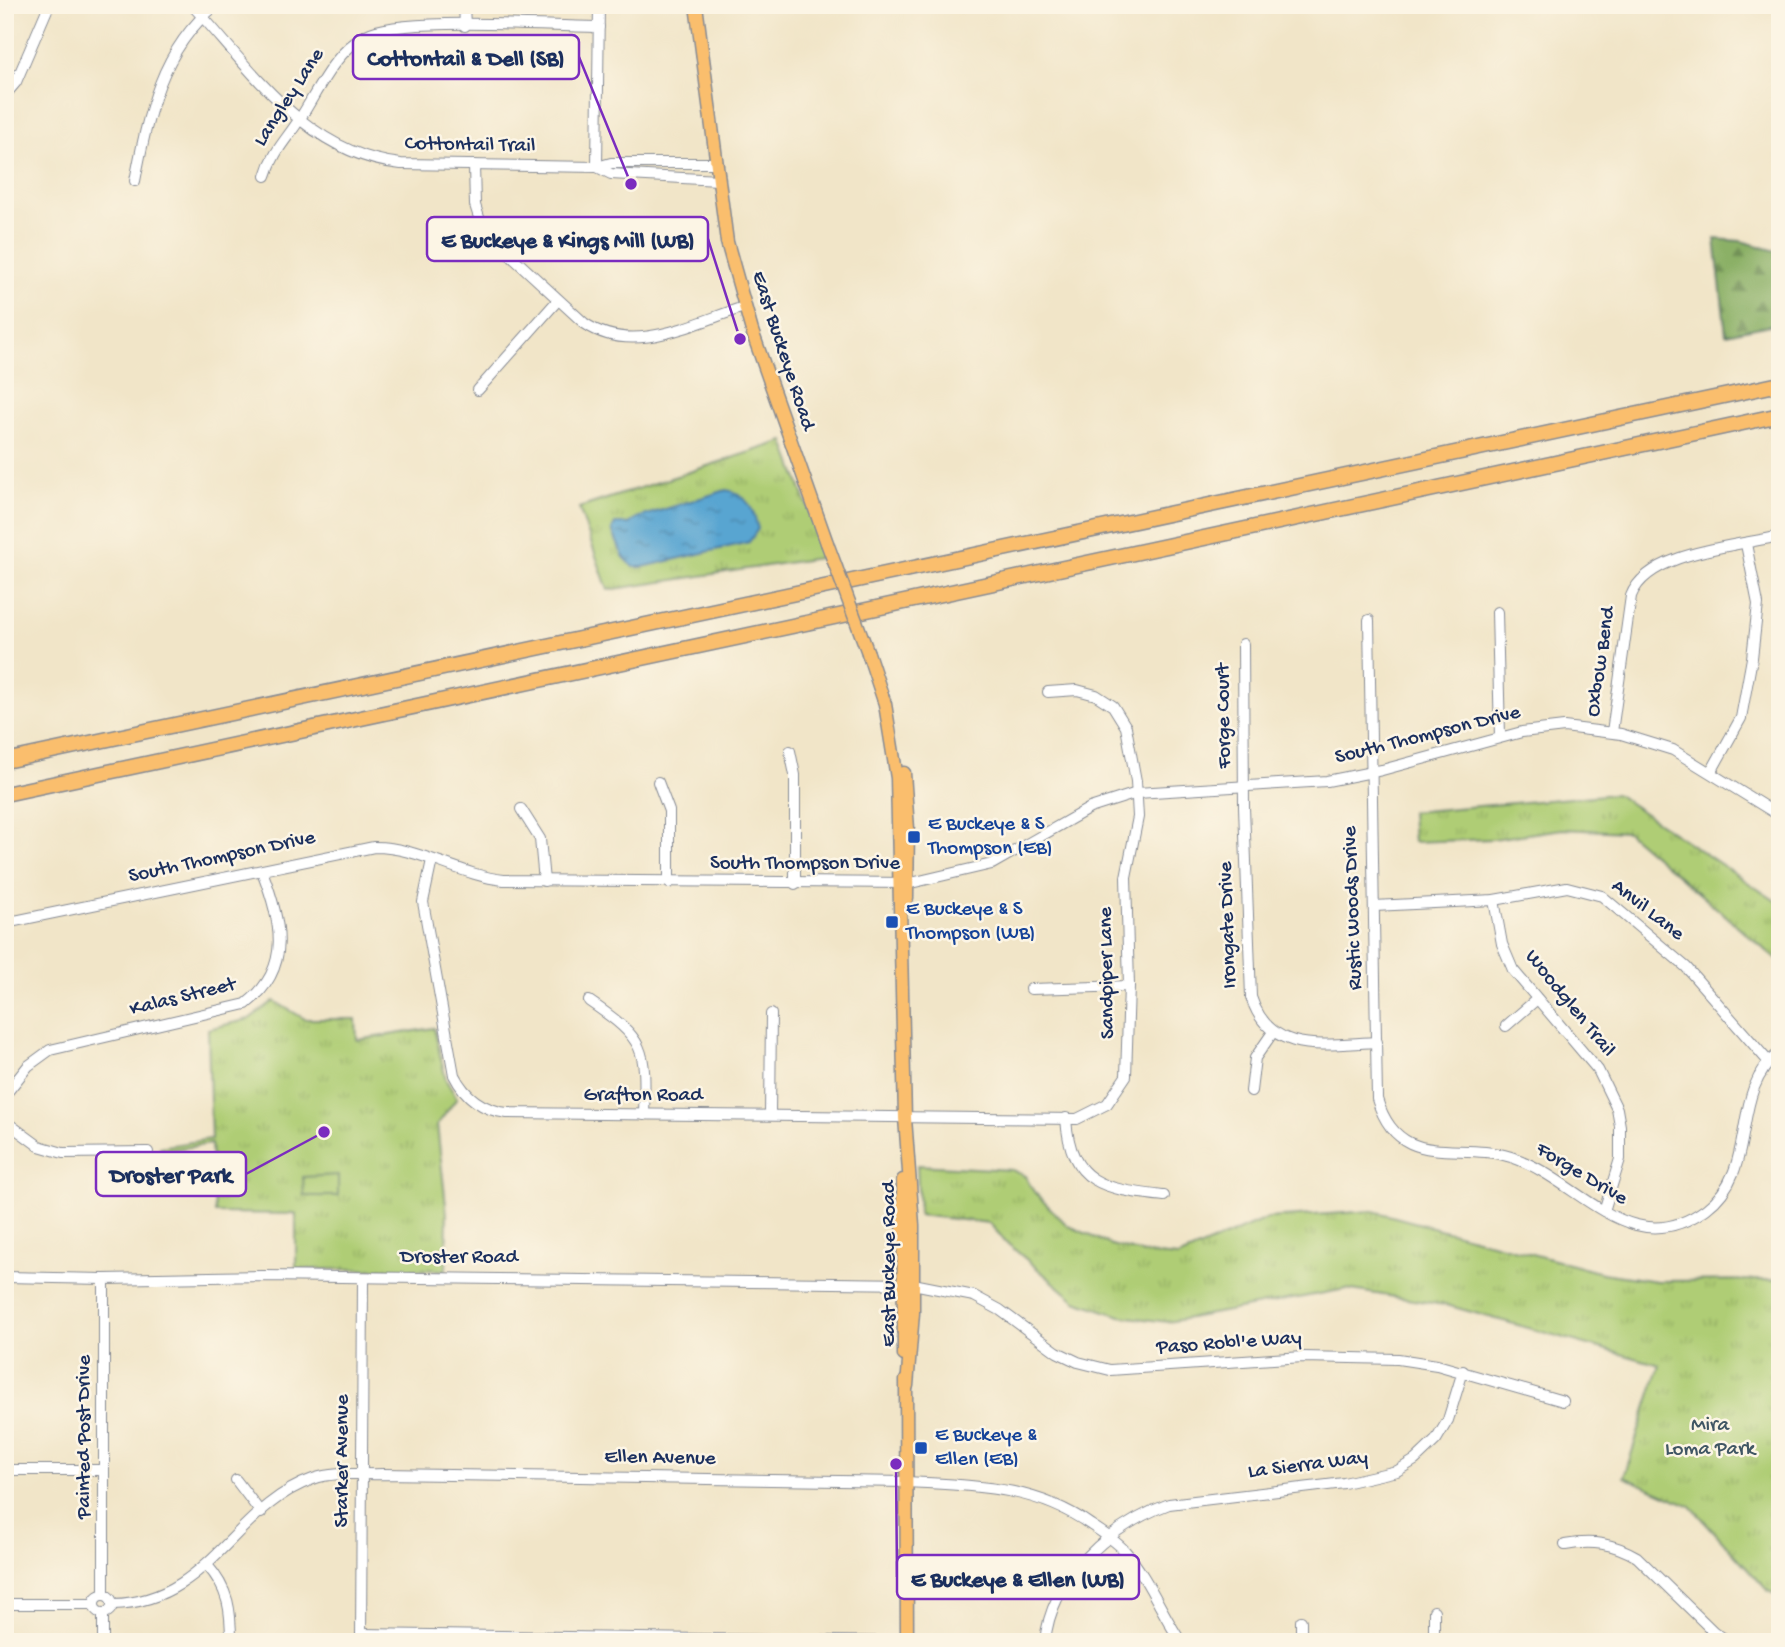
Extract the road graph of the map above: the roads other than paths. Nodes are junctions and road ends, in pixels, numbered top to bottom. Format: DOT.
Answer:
graph roads {
  1 [pos="49,5"];
  2 [pos="192,5"];
  3 [pos="216,5"];
  4 [pos="464,5"];
  5 [pos="599,5"];
  6 [pos="696,5"];
  7 [pos="202,16"];
  8 [pos="465,26"];
  9 [pos="599,27"];
  10 [pos="5,95"];
  11 [pos="299,120"];
  12 [pos="715,163"];
  13 [pos="474,165"];
  14 [pos="597,167"];
  15 [pos="266,176"];
  16 [pos="718,180"];
  17 [pos="135,181"];
  18 [pos="558,300"];
  19 [pos="744,307"];
  20 [pos="1780,384"];
  21 [pos="478,390"];
  22 [pos="1780,415"];
  23 [pos="1780,536"];
  24 [pos="1746,544"];
  25 [pos="1497,612"];
  26 [pos="1369,620"];
  27 [pos="1243,644"];
  28 [pos="1048,692"];
  29 [pos="1612,732"];
  30 [pos="1500,737"];
  31 [pos="790,751"];
  32 [pos="5,761"];
  33 [pos="1711,772"];
  34 [pos="1370,773"];
  35 [pos="658,782"];
  36 [pos="1244,787"];
  37 [pos="1137,793"];
  38 [pos="5,794"];
  39 [pos="521,809"];
  40 [pos="1780,816"];
  41 [pos="432,860"];
  42 [pos="262,870"];
  43 [pos="544,881"];
  44 [pos="668,883"];
  45 [pos="904,883"];
  46 [pos="795,884"];
  47 [pos="1494,900"];
  48 [pos="1374,906"];
  49 [pos="5,923"];
  50 [pos="1129,986"];
  51 [pos="1031,989"];
  52 [pos="1537,999"];
  53 [pos="589,1001"];
  54 [pos="771,1014"];
  55 [pos="1506,1026"];
  56 [pos="1273,1032"];
  57 [pos="1377,1042"];
  58 [pos="1780,1052"];
  59 [pos="1768,1061"];
  60 [pos="1251,1091"];
  61 [pos="5,1095"];
  62 [pos="644,1115"];
  63 [pos="770,1115"];
  64 [pos="905,1118"];
  65 [pos="1066,1118"];
  66 [pos="5,1121"];
  67 [pos="148,1152"];
  68 [pos="1164,1196"];
  69 [pos="1604,1211"];
  70 [pos="5,1277"];
  71 [pos="104,1279"];
  72 [pos="363,1279"];
  73 [pos="907,1284"];
  74 [pos="1463,1371"];
  75 [pos="1563,1401"];
  76 [pos="5,1470"];
  77 [pos="103,1470"];
  78 [pos="362,1475"];
  79 [pos="236,1480"];
  80 [pos="907,1482"];
  81 [pos="261,1513"];
  82 [pos="1109,1538"];
  83 [pos="1565,1545"];
  84 [pos="207,1565"];
  85 [pos="104,1595"];
  86 [pos="5,1604"];
  87 [pos="94,1604"];
  88 [pos="113,1604"];
  89 [pos="1434,1611"];
  90 [pos="103,1613"];
  91 [pos="1301,1621"];
  92 [pos="361,1638"];
  93 [pos="103,1642"];
  94 [pos="231,1642"];
  95 [pos="899,1642"];
  96 [pos="907,1642"];
  97 [pos="1045,1642"];
  98 [pos="1181,1642"];
  99 [pos="1301,1642"];
  100 [pos="1434,1642"];
  101 [pos="1730,1642"];
  1 -- 10 [label="street"];
  2 -- 7 [label="street, Cottontail Trail"];
  3 -- 7 [label="street"];
  4 -- 8 [label="street"];
  5 -- 9 [label="street"];
  6 -- 12 [label="main road, East Buckeye Road"];
  7 -- 11 [label="street, Cottontail Trail"];
  7 -- 17 [label="street"];
  8 -- 9 [label="street, Langley Lane"];
  8 -- 11 [label="street, Langley Lane"];
  9 -- 14 [label="street"];
  11 -- 13 [label="street, Cottontail Trail"];
  11 -- 15 [label="street, Langley Lane"];
  12 -- 14 [label="street, Cottontail Trail"];
  12 -- 16 [label="main road, East Buckeye Road"];
  13 -- 14 [label="street, Cottontail Trail"];
  13 -- 18 [label="street"];
  14 -- 16 [label="street, Cottontail Trail"];
  16 -- 19 [label="main road, East Buckeye Road"];
  18 -- 19 [label="street"];
  18 -- 21 [label="street"];
  19 -- 45 [label="main road, East Buckeye Road, bridge"];
  20 -- 32 [label="highway"];
  22 -- 38 [label="highway"];
  23 -- 24 [label="street, Oxbow Bend"];
  24 -- 29 [label="street, Oxbow Bend"];
  24 -- 33 [label="street"];
  25 -- 30 [label="street"];
  26 -- 34 [label="street, Rustic Woods Drive"];
  27 -- 36 [label="street, Forge Court"];
  28 -- 37 [label="street, Sandpiper Lane"];
  29 -- 30 [label="street, South Thompson Drive"];
  29 -- 33 [label="street, South Thompson Drive"];
  30 -- 34 [label="street, South Thompson Drive"];
  31 -- 46 [label="street"];
  33 -- 40 [label="street, South Thompson Drive"];
  34 -- 36 [label="street, South Thompson Drive"];
  34 -- 48 [label="street, Rustic Woods Drive"];
  35 -- 44 [label="street"];
  36 -- 37 [label="street, South Thompson Drive"];
  36 -- 56 [label="street, Irongate Drive"];
  37 -- 45 [label="street, South Thompson Drive"];
  37 -- 50 [label="street, Sandpiper Lane"];
  39 -- 43 [label="street"];
  41 -- 42 [label="street, South Thompson Drive"];
  41 -- 43 [label="street, South Thompson Drive"];
  41 -- 62 [label="street, Grafton Road"];
  42 -- 49 [label="street, South Thompson Drive"];
  42 -- 61 [label="street, Kalas Street"];
  43 -- 44 [label="street, South Thompson Drive"];
  44 -- 46 [label="street, South Thompson Drive"];
  45 -- 46 [label="street, South Thompson Drive"];
  45 -- 64 [label="main road, East Buckeye Road"];
  47 -- 48 [label="street, Anvil Lane"];
  47 -- 52 [label="street, Woodglen Trail"];
  47 -- 59 [label="street, Anvil Lane"];
  48 -- 57 [label="street, Rustic Woods Drive"];
  50 -- 51 [label="street"];
  50 -- 65 [label="street, Sandpiper Lane"];
  52 -- 55 [label="street"];
  52 -- 69 [label="street, Woodglen Trail"];
  53 -- 62 [label="street"];
  54 -- 63 [label="street"];
  56 -- 57 [label="street"];
  56 -- 60 [label="street"];
  57 -- 69 [label="street, Forge Drive"];
  58 -- 59 [label="street, Forge Drive"];
  59 -- 69 [label="street, Forge Drive"];
  62 -- 63 [label="street, Grafton Road"];
  63 -- 64 [label="street, Grafton Road"];
  64 -- 65 [label="street, Grafton Road"];
  64 -- 73 [label="main road, East Buckeye Road"];
  65 -- 68 [label="street"];
  66 -- 67 [label="street"];
  70 -- 71 [label="street, Droster Road"];
  71 -- 72 [label="street, Droster Road"];
  71 -- 77 [label="street, Painted Post Drive"];
  72 -- 73 [label="street, Droster Road"];
  72 -- 78 [label="street, Starker Avenue"];
  73 -- 74 [label="street, Paso Robl'e Way"];
  73 -- 80 [label="main road, East Buckeye Road"];
  74 -- 75 [label="street, Paso Robl'e Way"];
  74 -- 82 [label="street, La Sierra Way"];
  76 -- 77 [label="street"];
  77 -- 85 [label="street, Painted Post Drive"];
  78 -- 80 [label="street, Ellen Avenue"];
  78 -- 81 [label="street, Ellen Avenue"];
  78 -- 92 [label="street, Starker Avenue"];
  79 -- 81 [label="street"];
  80 -- 82 [label="street, Ellen Avenue"];
  80 -- 96 [label="main road, East Buckeye Road"];
  81 -- 84 [label="street, Ellen Avenue"];
  82 -- 97 [label="street, La Sierra Way"];
  82 -- 98 [label="street, Ellen Avenue"];
  83 -- 101 [label="street"];
  84 -- 88 [label="street, Ellen Avenue"];
  84 -- 94 [label="street"];
  85 -- 87 [label="street"];
  85 -- 88 [label="street"];
  86 -- 87 [label="street"];
  87 -- 90 [label="street"];
  88 -- 90 [label="street"];
  89 -- 100 [label="street"];
  90 -- 93 [label="street"];
  91 -- 99 [label="street"];
  92 -- 95 [label="street"];
}
